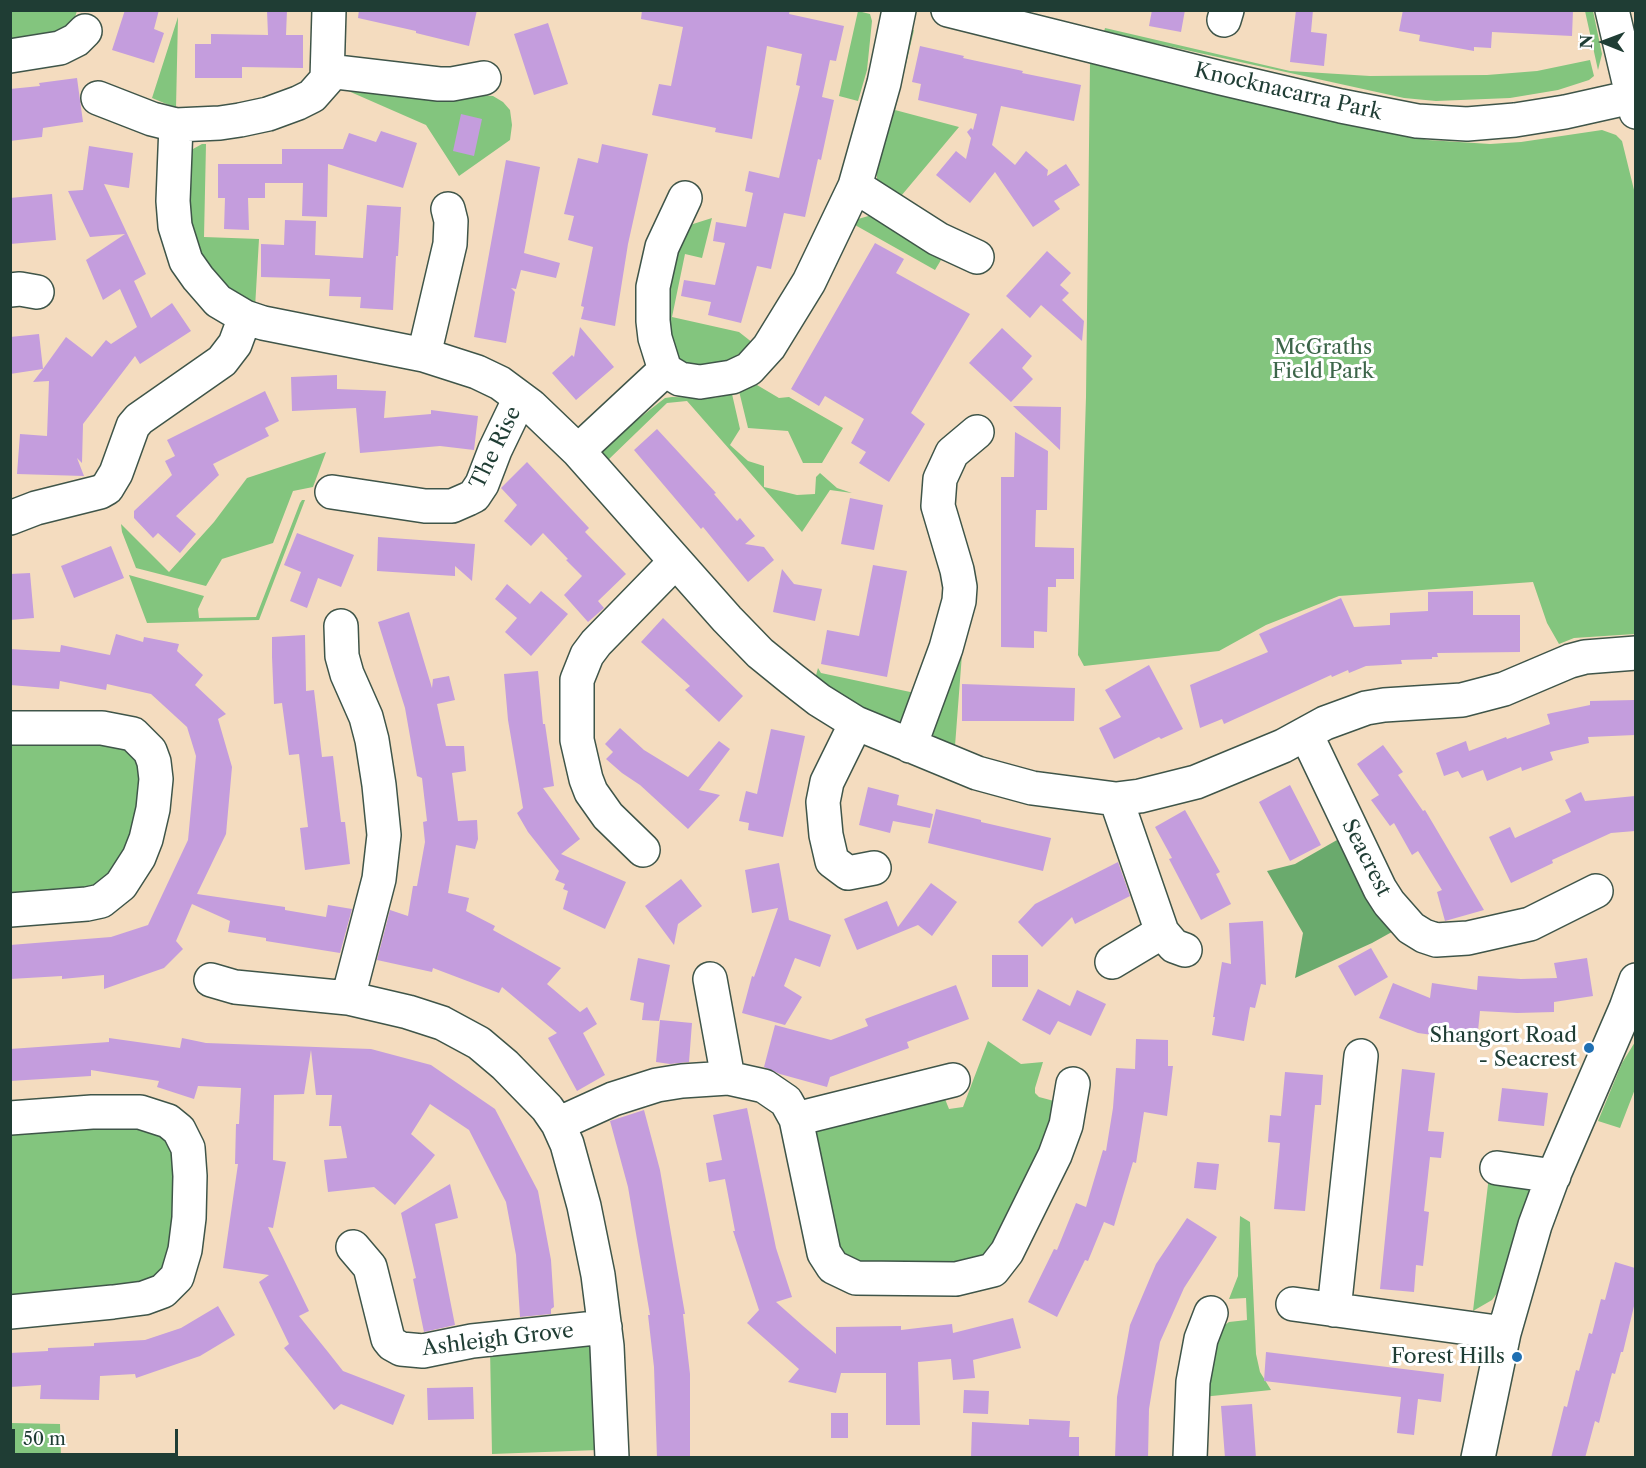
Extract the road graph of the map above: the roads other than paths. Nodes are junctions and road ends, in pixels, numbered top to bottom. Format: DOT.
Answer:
graph roads {
  1 [pos="329,10"];
  2 [pos="899,10"];
  3 [pos="948,10"];
  4 [pos="1612,10"];
  5 [pos="990,16"];
  6 [pos="85,31"];
  7 [pos="10,56"];
  8 [pos="328,71"];
  9 [pos="484,78"];
  10 [pos="1632,85"];
  11 [pos="98,98"];
  12 [pos="176,125"];
  13 [pos="855,186"];
  14 [pos="685,198"];
  15 [pos="448,209"];
  16 [pos="978,257"];
  17 [pos="245,317"];
  18 [pos="424,355"];
  19 [pos="665,370"];
  20 [pos="520,398"];
  21 [pos="977,432"];
  22 [pos="578,451"];
  23 [pos="332,492"];
  24 [pos="10,518"];
  25 [pos="675,562"];
  26 [pos="341,626"];
  27 [pos="1635,652"];
  28 [pos="856,723"];
  29 [pos="10,728"];
  30 [pos="1306,734"];
  31 [pos="910,746"];
  32 [pos="1116,799"];
  33 [pos="643,850"];
  34 [pos="874,868"];
  35 [pos="1596,891"];
  36 [pos="10,910"];
  37 [pos="1113,963"];
  38 [pos="710,979"];
  39 [pos="211,980"];
  40 [pos="348,998"];
  41 [pos="1632,1000"];
  42 [pos="1361,1056"];
  43 [pos="728,1078"];
  44 [pos="953,1080"];
  45 [pos="1073,1084"];
  46 [pos="10,1118"];
  47 [pos="796,1119"];
  48 [pos="558,1124"];
  49 [pos="1497,1168"];
  50 [pos="1554,1176"];
  51 [pos="353,1247"];
  52 [pos="1293,1305"];
  53 [pos="1334,1310"];
  54 [pos="10,1312"];
  55 [pos="1211,1313"];
  56 [pos="605,1327"];
  57 [pos="1504,1333"];
  58 [pos="612,1458"];
  59 [pos="1190,1458"];
  60 [pos="1479,1458"];
  1 -- 8 [label="street"];
  2 -- 13 [label="street"];
  3 -- 5 [label="street, Knocknacarra Park"];
  4 -- 10 [label="street"];
  5 -- 10 [label="street, Knocknacarra Park"];
  6 -- 7 [label="street"];
  8 -- 9 [label="street"];
  8 -- 12 [label="street"];
  11 -- 12 [label="street"];
  12 -- 17 [label="street, The Rise"];
  13 -- 16 [label="street"];
  13 -- 19 [label="street"];
  14 -- 19 [label="street"];
  15 -- 18 [label="street"];
  17 -- 18 [label="street, The Rise"];
  17 -- 24 [label="street"];
  18 -- 20 [label="street, The Rise"];
  19 -- 22 [label="street"];
  20 -- 22 [label="street"];
  20 -- 23 [label="street, The Rise"];
  21 -- 31 [label="street"];
  22 -- 25 [label="street"];
  25 -- 28 [label="street"];
  25 -- 33 [label="street"];
  26 -- 40 [label="street"];
  27 -- 30 [label="street"];
  28 -- 31 [label="street"];
  28 -- 34 [label="street"];
  29 -- 36 [label="street"];
  30 -- 32 [label="street"];
  30 -- 35 [label="street, Seacrest"];
  31 -- 32 [label="street"];
  32 -- 37 [label="street"];
  38 -- 43 [label="street"];
  39 -- 40 [label="street"];
  40 -- 48 [label="street"];
  41 -- 50 [label="street"];
  42 -- 53 [label="street"];
  43 -- 47 [label="street"];
  43 -- 48 [label="street"];
  44 -- 47 [label="street"];
  45 -- 47 [label="street"];
  46 -- 54 [label="street"];
  48 -- 56 [label="street"];
  49 -- 50 [label="street"];
  50 -- 57 [label="street"];
  51 -- 56 [label="street, Ashleigh Grove"];
  52 -- 53 [label="street"];
  53 -- 57 [label="street"];
  55 -- 59 [label="street"];
  56 -- 58 [label="street"];
  57 -- 60 [label="street"];
}
